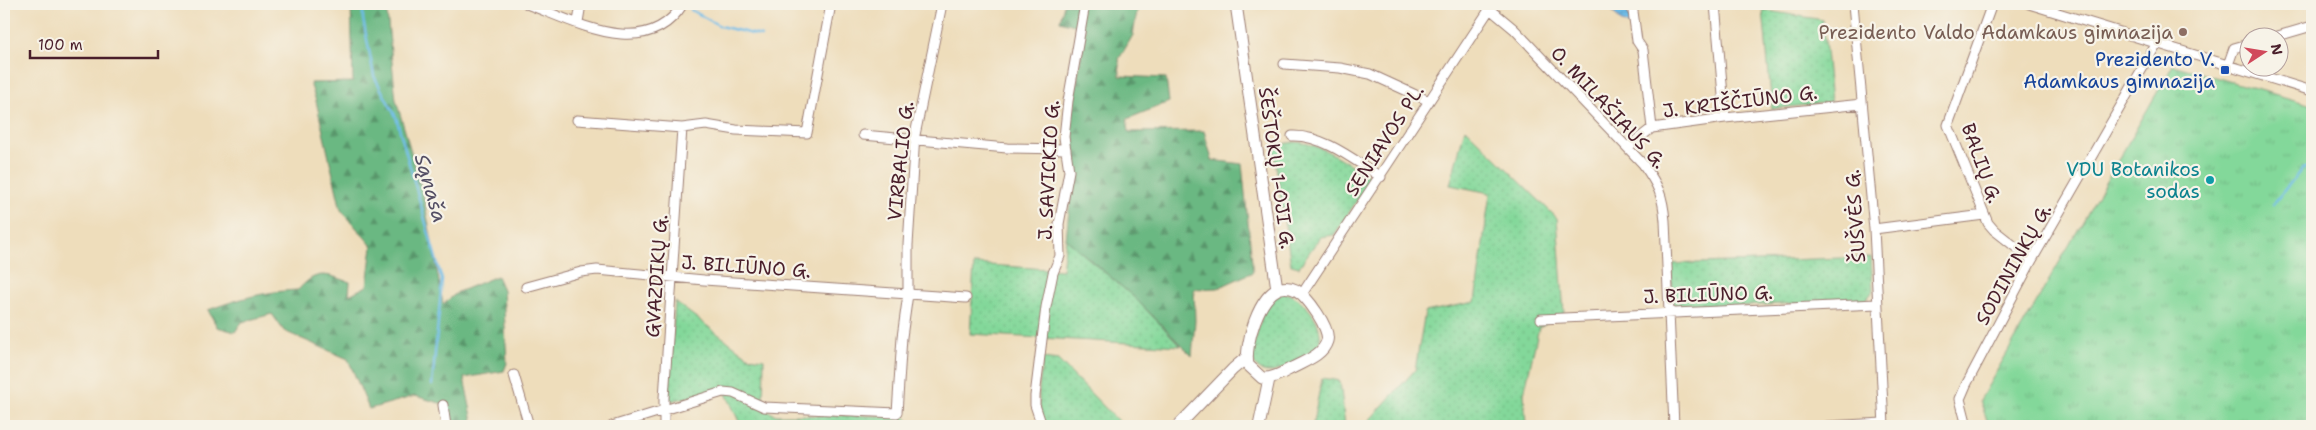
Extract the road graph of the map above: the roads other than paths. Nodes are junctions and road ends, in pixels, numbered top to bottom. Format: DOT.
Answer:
graph roads {
  1 [pos="527,4"];
  2 [pos="581,4"];
  3 [pos="683,4"];
  4 [pos="831,4"];
  5 [pos="942,4"];
  6 [pos="1085,4"];
  7 [pos="1236,4"];
  8 [pos="1632,4"];
  9 [pos="1715,4"];
  10 [pos="1853,4"];
  11 [pos="1992,4"];
  12 [pos="2029,4"];
  13 [pos="1489,5"];
  14 [pos="2042,6"];
  15 [pos="578,22"];
  16 [pos="2312,26"];
  17 [pos="2288,33"];
  18 [pos="2158,43"];
  19 [pos="2238,47"];
  20 [pos="1284,64"];
  21 [pos="2228,65"];
  22 [pos="2312,91"];
  23 [pos="1429,101"];
  24 [pos="1862,104"];
  25 [pos="1725,118"];
  26 [pos="577,120"];
  27 [pos="682,128"];
  28 [pos="1652,128"];
  29 [pos="864,135"];
  30 [pos="1292,136"];
  31 [pos="915,140"];
  32 [pos="1628,148"];
  33 [pos="1066,149"];
  34 [pos="1381,178"];
  35 [pos="1984,215"];
  36 [pos="1874,228"];
  37 [pos="2032,260"];
  38 [pos="672,277"];
  39 [pos="526,288"];
  40 [pos="1277,289"];
  41 [pos="908,294"];
  42 [pos="1302,294"];
  43 [pos="966,298"];
  44 [pos="1877,304"];
  45 [pos="1670,312"];
  46 [pos="1541,319"];
  47 [pos="1247,358"];
  48 [pos="514,375"];
  49 [pos="1269,379"];
  50 [pos="443,405"];
  51 [pos="665,408"];
  52 [pos="1884,424"];
  53 [pos="446,426"];
  54 [pos="529,426"];
  55 [pos="612,426"];
  56 [pos="664,426"];
  57 [pos="1042,426"];
  58 [pos="1178,426"];
  59 [pos="1259,426"];
  60 [pos="1674,426"];
  61 [pos="1827,426"];
  62 [pos="1967,426"];
  1 -- 15 [label="street"];
  2 -- 15 [label="street"];
  3 -- 15 [label="street"];
  4 -- 27 [label="street"];
  5 -- 31 [label="street, VIRBALIO G."];
  6 -- 33 [label="street, J. SAVICKIO G."];
  7 -- 40 [label="main road, ŠEŠTOKŲ 1-OJI G."];
  8 -- 28 [label="street"];
  9 -- 25 [label="street"];
  10 -- 24 [label="street, ŠUŠVĖS G."];
  11 -- 35 [label="street, BALIŲ G."];
  12 -- 14 [label="street"];
  13 -- 23 [label="street, SENIAVOS PL."];
  13 -- 32 [label="street, O. MILAŠIAUS G."];
  14 -- 18 [label="street"];
  16 -- 17 [label="street"];
  18 -- 21 [label="street"];
  18 -- 37 [label="street, SODININKŲ G."];
  19 -- 21 [label="street"];
  20 -- 23 [label="street"];
  21 -- 22 [label="street"];
  23 -- 34 [label="street, SENIAVOS PL."];
  24 -- 25 [label="street, J. KRIŠČIŪNO G."];
  24 -- 36 [label="street, ŠUŠVĖS G."];
  25 -- 28 [label="street, J. KRIŠČIŪNO G."];
  26 -- 27 [label="street"];
  27 -- 38 [label="street, GVAZDIKŲ G."];
  28 -- 32 [label="street, J. KRIŠČIŪNO G."];
  29 -- 31 [label="street"];
  30 -- 34 [label="street"];
  31 -- 33 [label="street"];
  31 -- 41 [label="street, VIRBALIO G."];
  32 -- 45 [label="street, O. MILAŠIAUS G."];
  33 -- 57 [label="street, J. SAVICKIO G."];
  34 -- 42 [label="street, SENIAVOS PL."];
  35 -- 36 [label="street"];
  35 -- 37 [label="street, BALIŲ G."];
  36 -- 44 [label="street, ŠUŠVĖS G."];
  37 -- 62 [label="street, SODININKŲ G."];
  38 -- 39 [label="street, J. BILIŪNO G."];
  38 -- 41 [label="street, J. BILIŪNO G."];
  38 -- 51 [label="street, GVAZDIKŲ G."];
  40 -- 42 [label="main road"];
  40 -- 47 [label="main road"];
  41 -- 43 [label="street, J. BILIŪNO G."];
  41 -- 51 [label="street, VIRBALIO G."];
  42 -- 49 [label="main road"];
  44 -- 45 [label="street, J. BILIŪNO G."];
  44 -- 52 [label="street, ŠUŠVĖS G."];
  45 -- 46 [label="street, J. BILIŪNO G."];
  45 -- 60 [label="street, O. MILAŠIAUS G."];
  47 -- 49 [label="main road"];
  47 -- 58 [label="main road"];
  48 -- 54 [label="street"];
  49 -- 59 [label="main road"];
  50 -- 53 [label="street"];
  51 -- 55 [label="street"];
  51 -- 56 [label="street, GVAZDIKŲ G."];
  52 -- 61 [label="street"];
}
